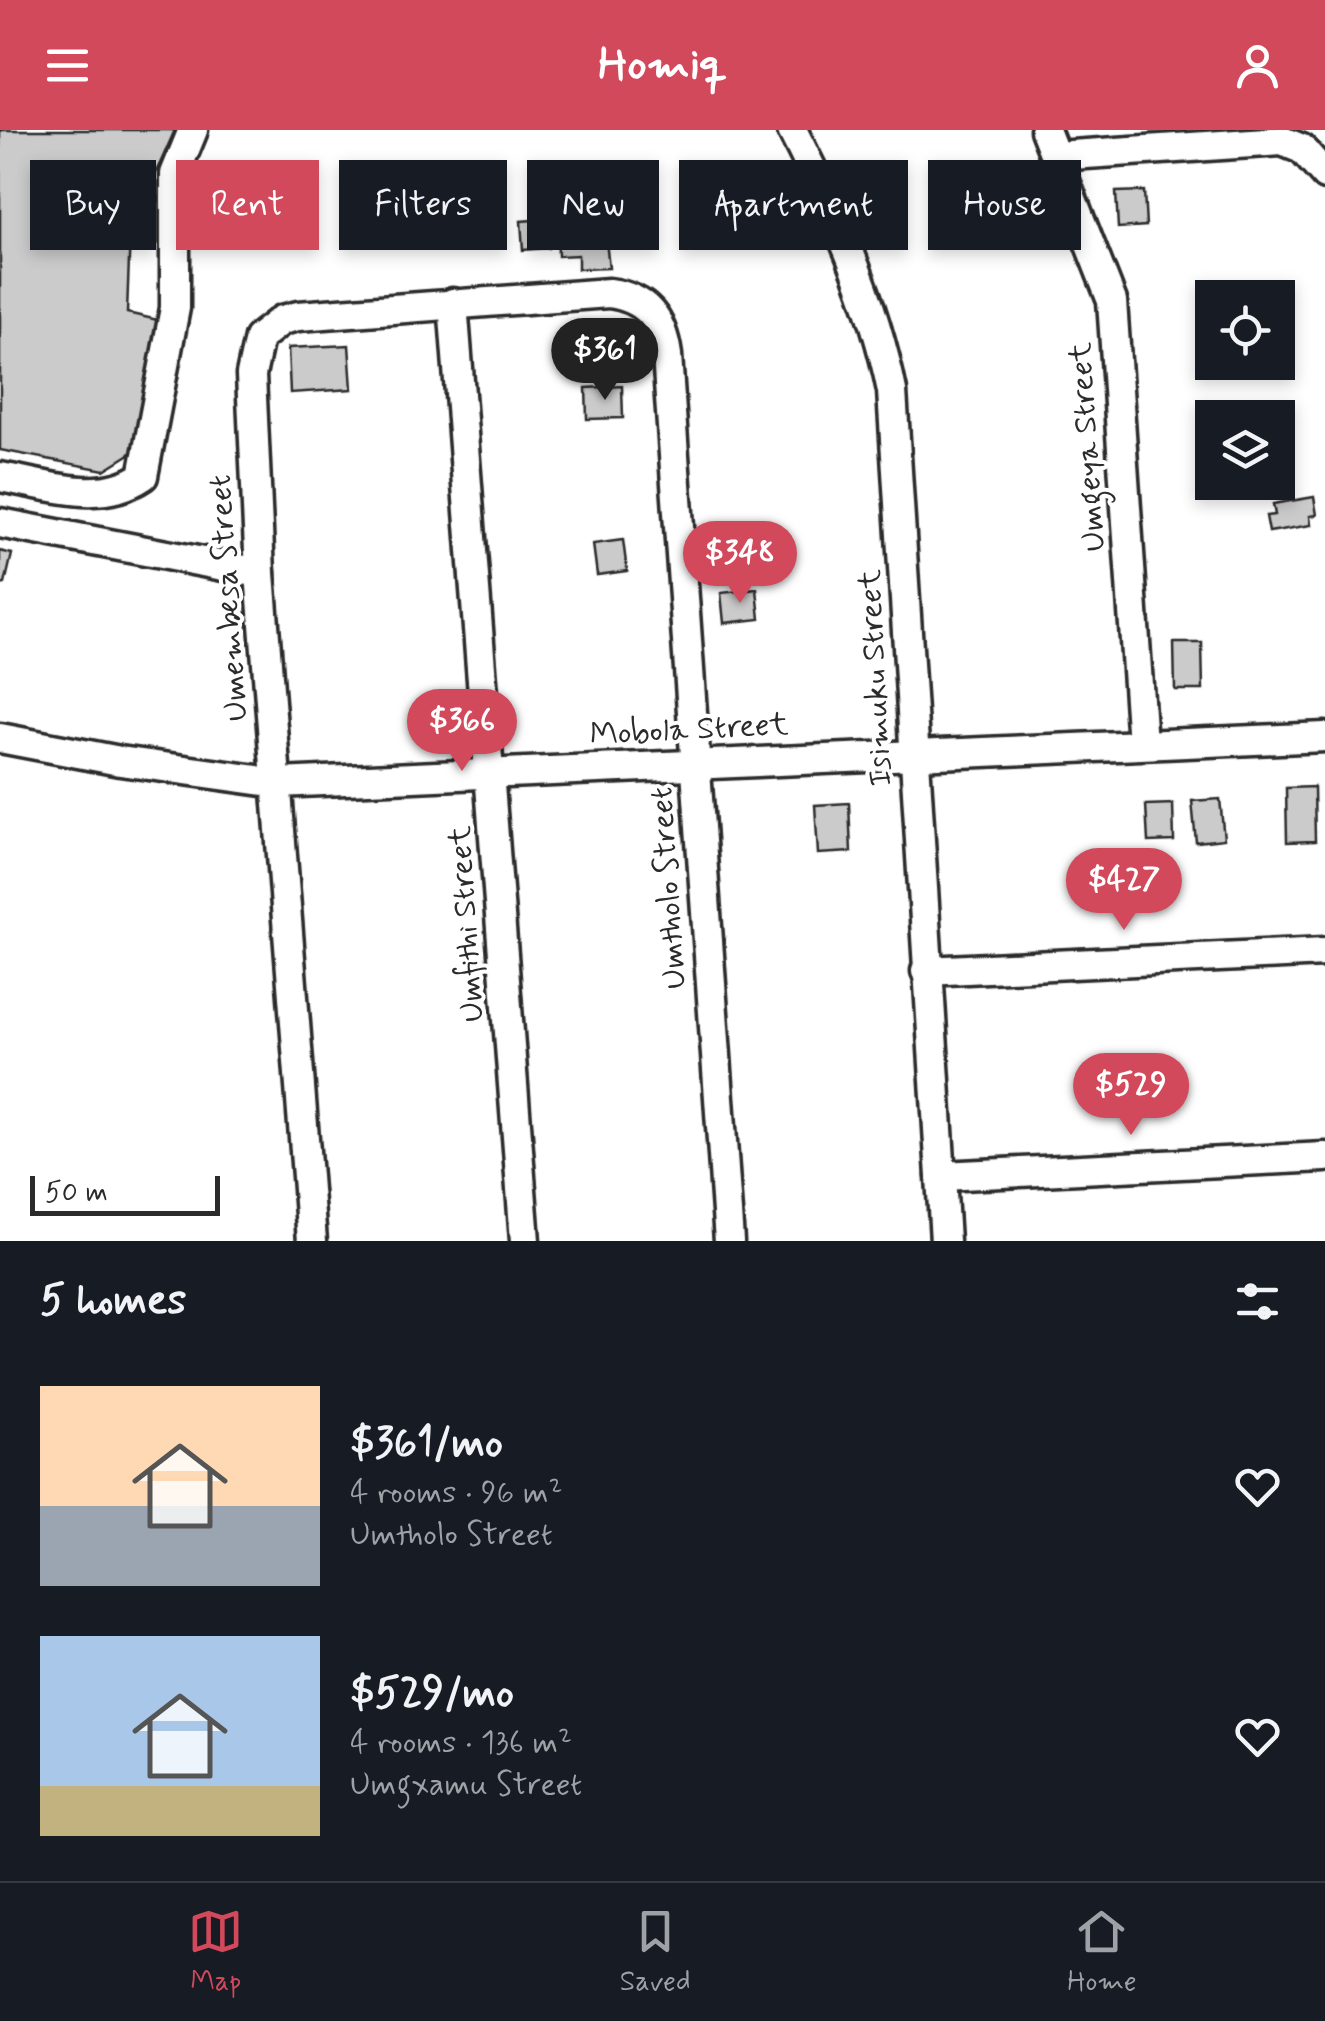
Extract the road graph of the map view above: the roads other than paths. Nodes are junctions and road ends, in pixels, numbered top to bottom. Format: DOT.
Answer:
graph roads {
  1 [pos="194,130"];
  2 [pos="792,130"];
  3 [pos="1045,130"];
  4 [pos="1056,156"];
  5 [pos="1325,175"];
  6 [pos="638,301"];
  7 [pos="453,303"];
  8 [pos="0,477"];
  9 [pos="0,522"];
  10 [pos="260,574"];
  11 [pos="1325,737"];
  12 [pos="0,738"];
  13 [pos="1142,744"];
  14 [pos="915,754"];
  15 [pos="695,765"];
  16 [pos="491,774"];
  17 [pos="278,783"];
  18 [pos="1325,952"];
  19 [pos="926,972"];
  20 [pos="1325,1157"];
  21 [pos="941,1176"];
  22 [pos="312,1241"];
  23 [pos="525,1241"];
  24 [pos="729,1241"];
  25 [pos="945,1241"];
  1 -- 8 [label="street"];
  2 -- 14 [label="street, Isimuku Street"];
  3 -- 4 [label="street, Umgeya Street"];
  4 -- 5 [label="street"];
  4 -- 13 [label="street, Umgeya Street"];
  6 -- 7 [label="street, Umembesa Street"];
  6 -- 15 [label="street, Umtholo Street"];
  7 -- 10 [label="street, Umembesa Street"];
  7 -- 16 [label="street, Umfithi Street"];
  9 -- 10 [label="street"];
  10 -- 17 [label="street, Umembesa Street"];
  11 -- 13 [label="street, Mobola Street"];
  12 -- 17 [label="street, Mobola Street"];
  13 -- 14 [label="street, Mobola Street"];
  14 -- 15 [label="street, Mobola Street"];
  14 -- 19 [label="street, Isimuku Street"];
  15 -- 16 [label="street, Mobola Street"];
  15 -- 24 [label="street, Umtholo Street"];
  16 -- 17 [label="street, Mobola Street"];
  16 -- 23 [label="street, Umfithi Street"];
  17 -- 22 [label="street, Umembesa Street"];
  18 -- 19 [label="street"];
  19 -- 21 [label="street, Isimuku Street"];
  20 -- 21 [label="street"];
  21 -- 25 [label="street, Isimuku Street"];
}
